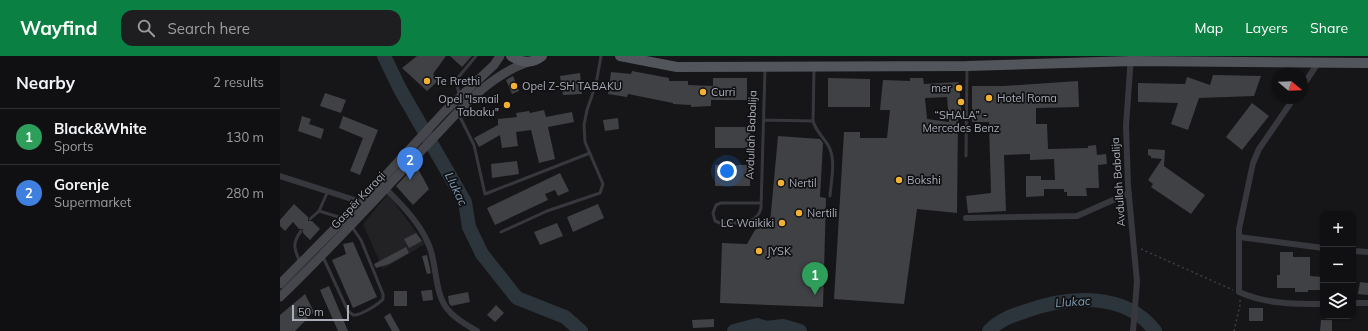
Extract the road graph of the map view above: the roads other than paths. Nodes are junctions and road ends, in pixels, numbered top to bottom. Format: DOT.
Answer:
graph roads {
  1 [pos="476,56"];
  2 [pos="500,56"];
  3 [pos="511,56"];
  4 [pos="601,56"];
  5 [pos="620,56"];
  6 [pos="542,57"];
  7 [pos="1131,60"];
  8 [pos="528,62"];
  9 [pos="1318,63"];
  10 [pos="1368,63"];
  11 [pos="967,66"];
  12 [pos="765,67"];
  13 [pos="814,67"];
  14 [pos="1308,78"];
  15 [pos="460,96"];
  16 [pos="1290,104"];
  17 [pos="455,116"];
  18 [pos="764,120"];
  19 [pos="813,121"];
  20 [pos="590,154"];
  21 [pos="966,156"];
  22 [pos="280,176"];
  23 [pos="385,188"];
  24 [pos="328,191"];
  25 [pos="1129,193"];
  26 [pos="830,196"];
  27 [pos="361,202"];
  28 [pos="760,203"];
  29 [pos="319,211"];
  30 [pos="966,218"];
  31 [pos="310,219"];
  32 [pos="348,222"];
  33 [pos="301,231"];
  34 [pos="501,232"];
  35 [pos="1239,237"];
  36 [pos="1320,248"];
  37 [pos="1356,251"];
  38 [pos="1368,252"];
  39 [pos="322,256"];
  40 [pos="300,263"];
  41 [pos="280,284"];
  42 [pos="280,297"];
  43 [pos="1356,303"];
  44 [pos="1368,303"];
  45 [pos="1320,304"];
  46 [pos="468,329"];
  47 [pos="478,331"];
  48 [pos="1133,331"];
  1 -- 15 [label="lane"];
  2 -- 15 [label="main road, Gaspër Karaqi"];
  3 -- 8 [label="main road"];
  4 -- 20 [label="lane"];
  5 -- 12 [label="main road"];
  6 -- 8 [label="main road"];
  7 -- 9 [label="main road"];
  7 -- 11 [label="main road"];
  7 -- 25 [label="street, Avdullah Babalija"];
  8 -- 17 [label="main road, Gaspër Karaqi"];
  9 -- 10 [label="main road"];
  9 -- 14 [label="street"];
  11 -- 13 [label="main road"];
  11 -- 21 [label="lane"];
  12 -- 13 [label="main road"];
  12 -- 18 [label="lane, Avdullah Babalija"];
  13 -- 19 [label="lane"];
  15 -- 27 [label="main road, Gaspër Karaqi"];
  16 -- 35 [label="street"];
  17 -- 20 [label="lane"];
  17 -- 23 [label="main road, Gaspër Karaqi"];
  18 -- 19 [label="lane"];
  18 -- 28 [label="lane, Avdullah Babalija"];
  19 -- 26 [label="lane"];
  20 -- 34 [label="lane"];
  22 -- 24 [label="street"];
  23 -- 32 [label="main road, Gaspër Karaqi"];
  23 -- 46 [label="street"];
  24 -- 27 [label="street"];
  24 -- 29 [label="lane"];
  25 -- 30 [label="street"];
  25 -- 48 [label="street, Avdullah Babalija"];
  27 -- 32 [label="main road, Gaspër Karaqi"];
  28 -- 28 [label="lane, Avdullah Babalija"];
  29 -- 31 [label="lane"];
  29 -- 32 [label="lane"];
  32 -- 39 [label="main road, Gaspër Karaqi"];
  32 -- 39 [label="lane"];
  32 -- 40 [label="main road, Gaspër Karaqi"];
  33 -- 40 [label="lane"];
  35 -- 36 [label="street"];
  35 -- 45 [label="street"];
  37 -- 38 [label="street"];
  39 -- 42 [label="main road, Gaspër Karaqi"];
  40 -- 41 [label="main road, Gaspër Karaqi"];
  43 -- 44 [label="street"];
  46 -- 47 [label="street"];
}
